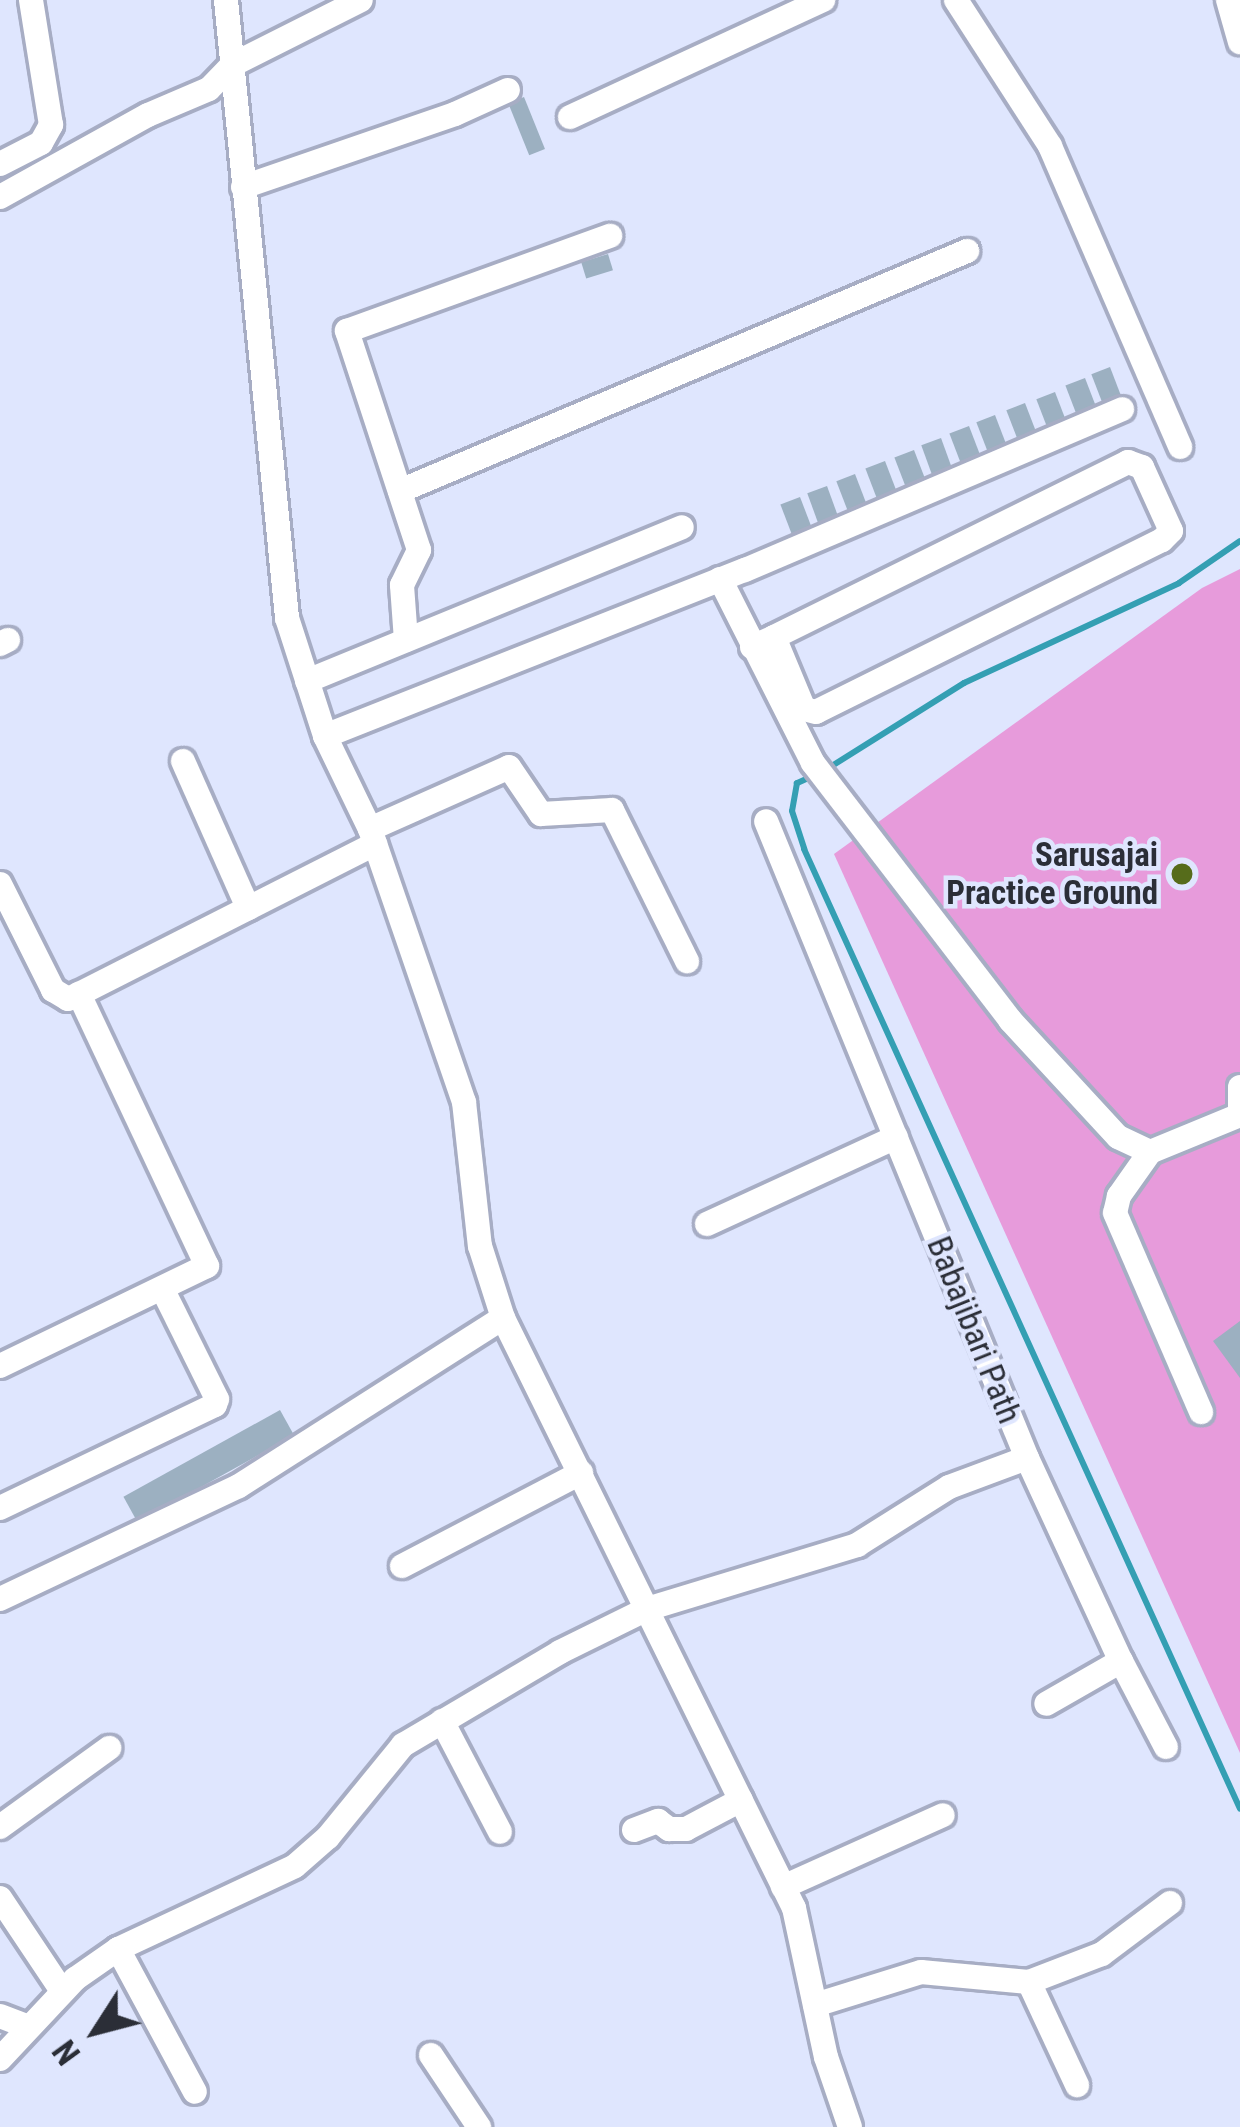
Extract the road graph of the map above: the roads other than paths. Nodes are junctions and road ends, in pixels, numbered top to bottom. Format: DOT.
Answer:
graph roads {
  1 [pos="31,0"];
  2 [pos="226,0"];
  3 [pos="361,0"];
  4 [pos="823,0"];
  5 [pos="956,0"];
  6 [pos="1228,0"];
  7 [pos="1240,42"];
  8 [pos="232,65"];
  9 [pos="508,90"];
  10 [pos="570,117"];
  11 [pos="0,164"];
  12 [pos="243,187"];
  13 [pos="0,197"];
  14 [pos="610,236"];
  15 [pos="968,251"];
  16 [pos="1123,409"];
  17 [pos="1180,447"];
  18 [pos="400,490"];
  19 [pos="682,527"];
  20 [pos="720,580"];
  21 [pos="406,640"];
  22 [pos="763,642"];
  23 [pos="307,681"];
  24 [pos="325,736"];
  25 [pos="183,761"];
  26 [pos="766,821"];
  27 [pos="373,837"];
  28 [pos="0,884"];
  29 [pos="248,908"];
  30 [pos="687,961"];
  31 [pos="79,994"];
  32 [pos="1240,1087"];
  33 [pos="1240,1111"];
  34 [pos="896,1137"];
  35 [pos="1150,1152"];
  36 [pos="707,1224"];
  37 [pos="163,1290"];
  38 [pos="503,1318"];
  39 [pos="0,1366"];
  40 [pos="1201,1412"];
  41 [pos="1027,1458"];
  42 [pos="580,1473"];
  43 [pos="0,1508"];
  44 [pos="402,1566"];
  45 [pos="0,1599"];
  46 [pos="647,1609"];
  47 [pos="1121,1661"];
  48 [pos="1046,1704"];
  49 [pos="442,1721"];
  50 [pos="109,1748"];
  51 [pos="1166,1748"];
  52 [pos="742,1800"];
  53 [pos="943,1815"];
  54 [pos="0,1827"];
  55 [pos="634,1829"];
  56 [pos="500,1832"];
  57 [pos="783,1887"];
  58 [pos="0,1898"];
  59 [pos="1170,1903"];
  60 [pos="118,1948"];
  61 [pos="1029,1982"];
  62 [pos="62,1991"];
  63 [pos="815,2005"];
  64 [pos="0,2016"];
  65 [pos="26,2026"];
  66 [pos="431,2056"];
  67 [pos="0,2059"];
  68 [pos="1077,2085"];
  69 [pos="195,2092"];
  70 [pos="478,2127"];
  71 [pos="850,2127"];
  1 -- 11 [label="street"];
  2 -- 8 [label="street"];
  3 -- 8 [label="street"];
  4 -- 10 [label="street"];
  5 -- 17 [label="street"];
  6 -- 7 [label="street"];
  8 -- 12 [label="street"];
  8 -- 13 [label="street"];
  9 -- 12 [label="street"];
  12 -- 23 [label="street"];
  14 -- 18 [label="street"];
  15 -- 18 [label="street"];
  16 -- 20 [label="street"];
  18 -- 21 [label="street"];
  19 -- 21 [label="street"];
  20 -- 22 [label="street"];
  20 -- 24 [label="street"];
  21 -- 23 [label="street"];
  22 -- 22 [label="street"];
  22 -- 35 [label="street"];
  23 -- 24 [label="street"];
  24 -- 27 [label="street"];
  25 -- 29 [label="street"];
  26 -- 34 [label="street, Babajibari Path"];
  27 -- 29 [label="street"];
  27 -- 30 [label="street"];
  27 -- 38 [label="street"];
  28 -- 31 [label="street"];
  29 -- 31 [label="street"];
  31 -- 37 [label="street"];
  32 -- 33 [label="street"];
  33 -- 35 [label="street"];
  34 -- 36 [label="street"];
  34 -- 41 [label="street, Babajibari Path"];
  35 -- 40 [label="street"];
  37 -- 39 [label="street"];
  37 -- 43 [label="street"];
  38 -- 42 [label="street"];
  38 -- 45 [label="street"];
  41 -- 46 [label="street, Babajibari Path"];
  41 -- 47 [label="street"];
  42 -- 44 [label="street"];
  42 -- 46 [label="street"];
  46 -- 49 [label="street, Babajibari Path"];
  46 -- 52 [label="street"];
  47 -- 48 [label="street"];
  47 -- 51 [label="street"];
  49 -- 56 [label="street"];
  49 -- 60 [label="street, Babajibari Path"];
  50 -- 54 [label="street"];
  52 -- 55 [label="street"];
  52 -- 57 [label="street"];
  53 -- 57 [label="street"];
  57 -- 63 [label="street"];
  58 -- 62 [label="street"];
  59 -- 61 [label="street"];
  60 -- 62 [label="street, Babajibari Path"];
  60 -- 69 [label="street"];
  61 -- 63 [label="street"];
  61 -- 68 [label="street"];
  62 -- 65 [label="street, Babajibari Path"];
  63 -- 71 [label="street"];
  64 -- 65 [label="street"];
  65 -- 67 [label="street, Babajibari Path"];
  66 -- 70 [label="street"];
}
